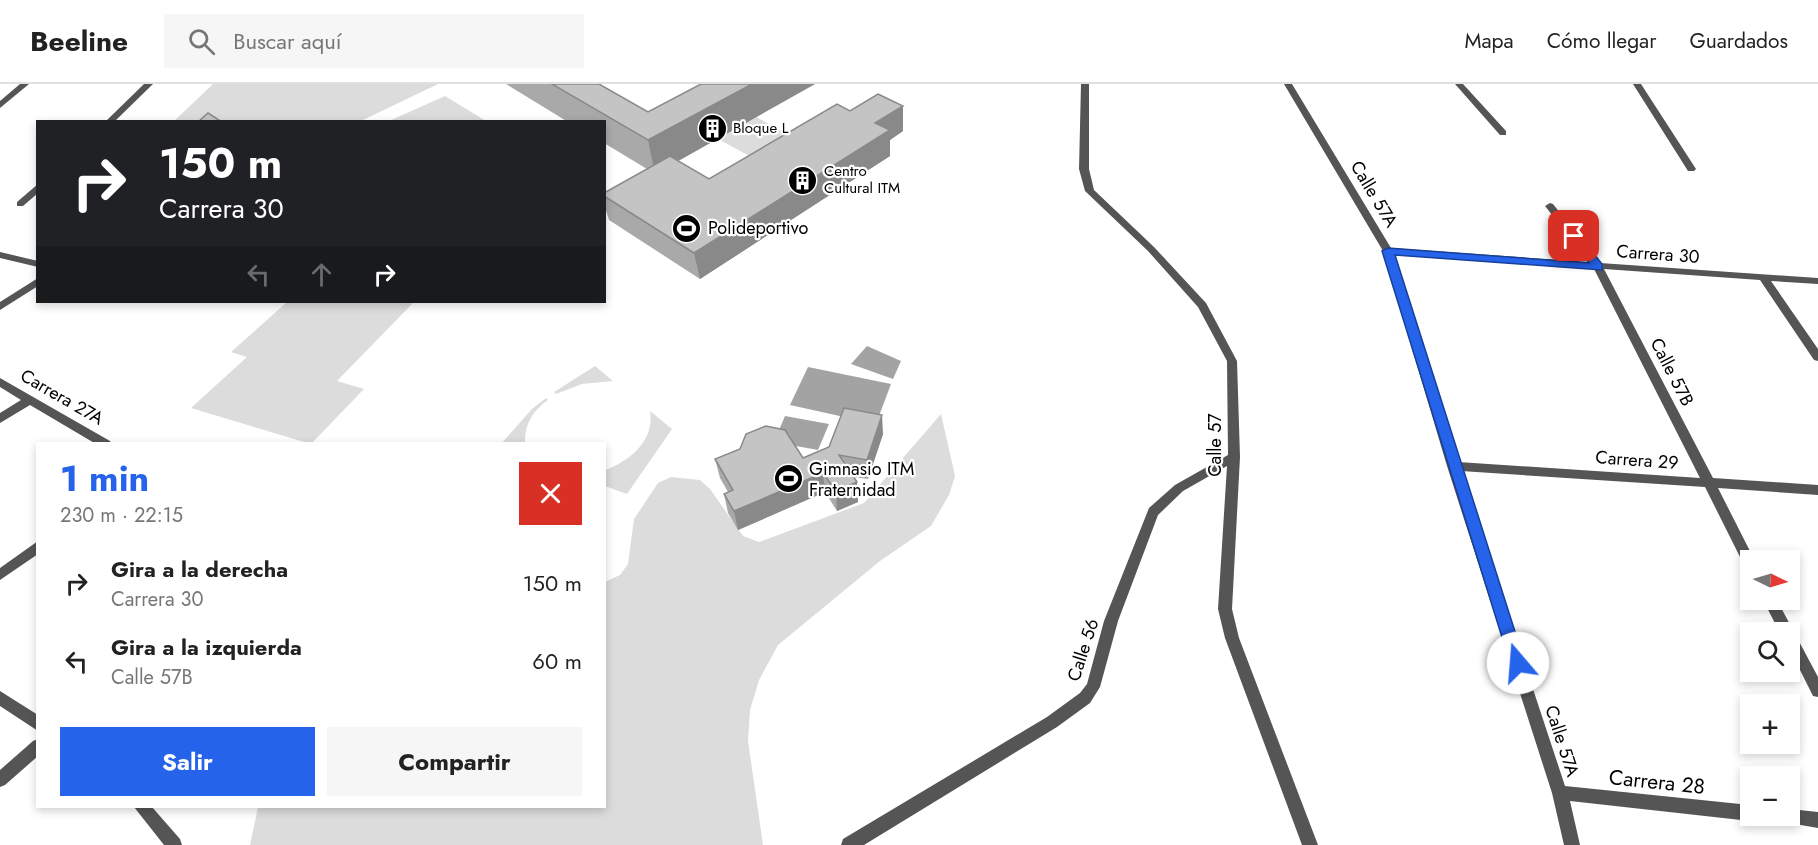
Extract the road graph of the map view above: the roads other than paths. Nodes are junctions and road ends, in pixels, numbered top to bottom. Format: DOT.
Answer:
graph roads {
  1 [pos="25,84"];
  2 [pos="140,84"];
  3 [pos="149,84"];
  4 [pos="1085,84"];
  5 [pos="1288,84"];
  6 [pos="1459,84"];
  7 [pos="1637,84"];
  8 [pos="0,105"];
  9 [pos="111,120"];
  10 [pos="1503,133"];
  11 [pos="1692,169"];
  12 [pos="36,189"];
  13 [pos="20,204"];
  14 [pos="1550,206"];
  15 [pos="1388,251"];
  16 [pos="0,255"];
  17 [pos="36,264"];
  18 [pos="1598,267"];
  19 [pos="1764,278"];
  20 [pos="1818,281"];
  21 [pos="36,283"];
  22 [pos="0,307"];
  23 [pos="1818,357"];
  24 [pos="0,382"];
  25 [pos="29,400"];
  26 [pos="0,419"];
  27 [pos="102,442"];
  28 [pos="1234,457"];
  29 [pos="1454,466"];
  30 [pos="1708,482"];
  31 [pos="1818,490"];
  32 [pos="36,548"];
  33 [pos="1743,550"];
  34 [pos="0,575"];
  35 [pos="1800,657"];
  36 [pos="1818,691"];
  37 [pos="0,698"];
  38 [pos="36,723"];
  39 [pos="36,748"];
  40 [pos="0,780"];
  41 [pos="1560,793"];
  42 [pos="142,808"];
  43 [pos="1740,812"];
  44 [pos="1800,818"];
  45 [pos="1818,820"];
  46 [pos="174,845"];
  47 [pos="849,845"];
  48 [pos="1310,845"];
  49 [pos="1572,845"];
  1 -- 8 [label="street"];
  2 -- 3 [label="street"];
  3 -- 9 [label="street"];
  4 -- 28 [label="street, Calle 57"];
  5 -- 15 [label="street, Calle 57A"];
  6 -- 10 [label="street"];
  7 -- 11 [label="street"];
  12 -- 13 [label="street"];
  14 -- 18 [label="street, Calle 57B"];
  15 -- 18 [label="street, Carrera 30"];
  15 -- 29 [label="street, Calle 57A"];
  16 -- 17 [label="street"];
  18 -- 19 [label="street, Carrera 30"];
  18 -- 30 [label="street, Calle 57B"];
  19 -- 20 [label="street, Carrera 30"];
  19 -- 23 [label="street"];
  21 -- 22 [label="street"];
  24 -- 25 [label="street, Carrera 27A"];
  25 -- 26 [label="street"];
  25 -- 27 [label="street, Carrera 27A"];
  28 -- 47 [label="street, Calle 56"];
  28 -- 48 [label="street, Calle 57"];
  29 -- 30 [label="street, Carrera 29"];
  29 -- 41 [label="street, Calle 57A"];
  30 -- 31 [label="street, Carrera 29"];
  30 -- 33 [label="street, Calle 57B"];
  32 -- 34 [label="street"];
  35 -- 36 [label="street"];
  37 -- 38 [label="street"];
  39 -- 40 [label="street"];
  41 -- 43 [label="street, Carrera 28"];
  41 -- 49 [label="street, Calle 57A"];
  42 -- 46 [label="street"];
  44 -- 45 [label="street"];
}
